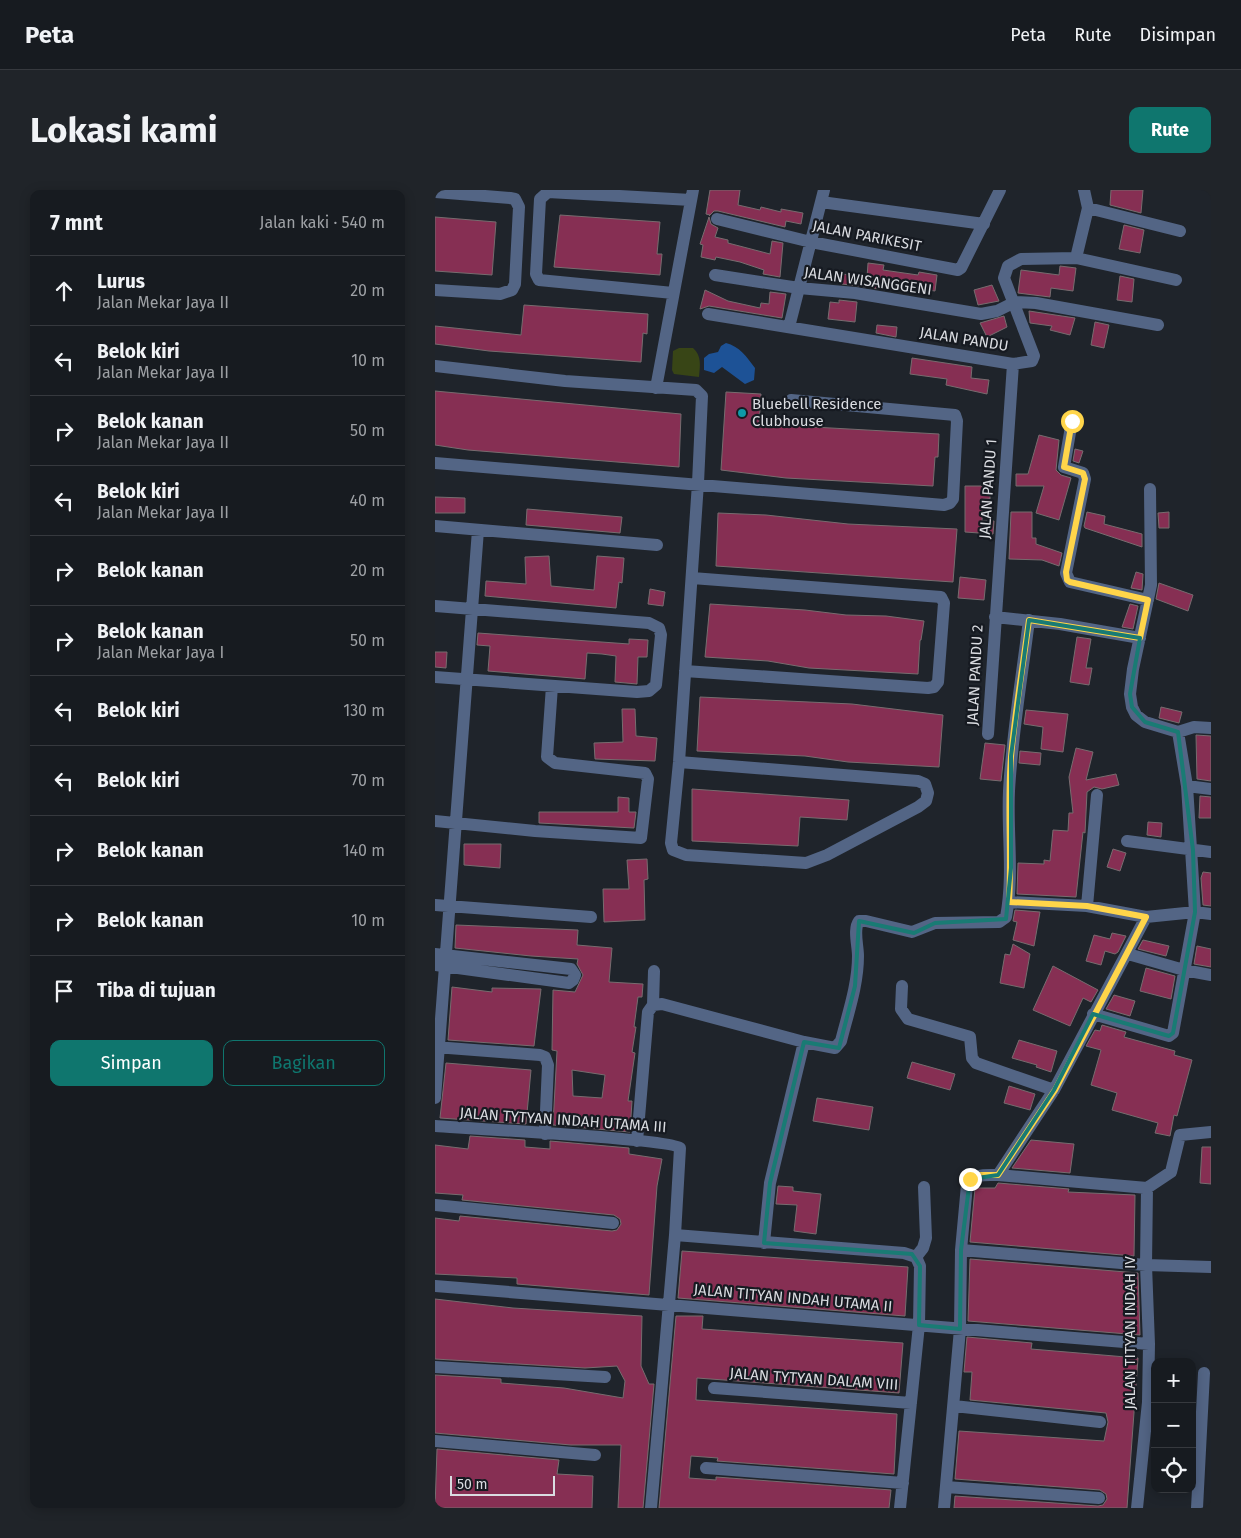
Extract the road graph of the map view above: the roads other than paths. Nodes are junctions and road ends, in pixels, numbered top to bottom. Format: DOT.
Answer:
graph roads {
  1 [pos="1000,190"];
  2 [pos="1084,190"];
  3 [pos="435,192"];
  4 [pos="692,195"];
  5 [pos="822,196"];
  6 [pos="1088,208"];
  7 [pos="717,218"];
  8 [pos="984,224"];
  9 [pos="1180,231"];
  10 [pos="811,242"];
  11 [pos="1076,258"];
  12 [pos="715,275"];
  13 [pos="1176,280"];
  14 [pos="799,288"];
  15 [pos="435,290"];
  16 [pos="673,293"];
  17 [pos="1015,302"];
  18 [pos="708,314"];
  19 [pos="1158,325"];
  20 [pos="789,327"];
  21 [pos="1013,364"];
  22 [pos="435,366"];
  23 [pos="656,388"];
  24 [pos="791,400"];
  25 [pos="1072,421"];
  26 [pos="435,463"];
  27 [pos="698,483"];
  28 [pos="1150,489"];
  29 [pos="435,526"];
  30 [pos="478,530"];
  31 [pos="657,545"];
  32 [pos="692,578"];
  33 [pos="1148,600"];
  34 [pos="435,606"];
  35 [pos="472,610"];
  36 [pos="995,617"];
  37 [pos="1029,620"];
  38 [pos="1140,638"];
  39 [pos="685,671"];
  40 [pos="435,677"];
  41 [pos="467,680"];
  42 [pos="552,686"];
  43 [pos="1211,728"];
  44 [pos="1178,732"];
  45 [pos="989,734"];
  46 [pos="679,762"];
  47 [pos="1187,786"];
  48 [pos="1211,789"];
  49 [pos="1097,795"];
  50 [pos="435,821"];
  51 [pos="457,822"];
  52 [pos="1127,841"];
  53 [pos="1193,850"];
  54 [pos="1211,852"];
  55 [pos="1009,902"];
  56 [pos="435,906"];
  57 [pos="1087,906"];
  58 [pos="449,907"];
  59 [pos="1195,912"];
  60 [pos="1211,914"];
  61 [pos="591,917"];
  62 [pos="1146,917"];
  63 [pos="1128,954"];
  64 [pos="440,960"];
  65 [pos="1184,970"];
  66 [pos="654,971"];
  67 [pos="1211,975"];
  68 [pos="902,986"];
  69 [pos="653,1005"];
  70 [pos="1093,1014"];
  71 [pos="803,1042"];
  72 [pos="438,1048"];
  73 [pos="1055,1090"];
  74 [pos="435,1098"];
  75 [pos="435,1126"];
  76 [pos="1211,1132"];
  77 [pos="545,1134"];
  78 [pos="637,1141"];
  79 [pos="998,1175"];
  80 [pos="924,1187"];
  81 [pos="1147,1188"];
  82 [pos="435,1205"];
  83 [pos="613,1223"];
  84 [pos="675,1235"];
  85 [pos="764,1243"];
  86 [pos="961,1250"];
  87 [pos="916,1257"];
  88 [pos="1146,1265"];
  89 [pos="1211,1267"];
  90 [pos="435,1286"];
  91 [pos="669,1305"];
  92 [pos="919,1325"];
  93 [pos="960,1329"];
  94 [pos="1149,1344"];
  95 [pos="435,1368"];
  96 [pos="1204,1373"];
  97 [pos="605,1377"];
  98 [pos="714,1388"];
  99 [pos="911,1402"];
  100 [pos="955,1406"];
  101 [pos="1100,1422"];
  102 [pos="435,1441"];
  103 [pos="595,1454"];
  104 [pos="706,1468"];
  105 [pos="903,1483"];
  106 [pos="946,1487"];
  107 [pos="1099,1498"];
  108 [pos="651,1508"];
  109 [pos="901,1508"];
  110 [pos="944,1508"];
  111 [pos="1137,1508"];
  112 [pos="1197,1508"];
  1 -- 8 [label="street"];
  2 -- 6 [label="street"];
  3 -- 15 [label="street"];
  4 -- 16 [label="street"];
  4 -- 16 [label="street"];
  5 -- 8 [label="street"];
  5 -- 10 [label="street"];
  6 -- 9 [label="street"];
  6 -- 11 [label="street"];
  7 -- 10 [label="street, JALAN PARIKESIT"];
  8 -- 10 [label="street, JALAN PARIKESIT"];
  10 -- 14 [label="street"];
  11 -- 13 [label="street, JALAN PANDU"];
  11 -- 17 [label="street, JALAN PANDU"];
  12 -- 14 [label="street, JALAN WISANGGENI"];
  14 -- 17 [label="street, JALAN WISANGGENI"];
  14 -- 20 [label="street"];
  16 -- 23 [label="street"];
  17 -- 19 [label="street"];
  17 -- 21 [label="street, JALAN PANDU"];
  18 -- 20 [label="street, JALAN PANDU"];
  20 -- 21 [label="street, JALAN PANDU"];
  21 -- 36 [label="street, JALAN PANDU 1"];
  22 -- 23 [label="street"];
  23 -- 27 [label="street"];
  24 -- 27 [label="street"];
  25 -- 33 [label="street"];
  26 -- 27 [label="street"];
  27 -- 32 [label="street"];
  28 -- 33 [label="street"];
  29 -- 30 [label="street"];
  30 -- 31 [label="street"];
  30 -- 35 [label="street"];
  32 -- 39 [label="street"];
  32 -- 39 [label="street"];
  33 -- 38 [label="street"];
  34 -- 35 [label="street"];
  35 -- 41 [label="street"];
  35 -- 42 [label="street"];
  36 -- 37 [label="street"];
  36 -- 45 [label="street, JALAN PANDU 2"];
  37 -- 38 [label="street"];
  37 -- 55 [label="street"];
  38 -- 44 [label="street"];
  39 -- 46 [label="street"];
  40 -- 41 [label="street"];
  41 -- 42 [label="street"];
  41 -- 51 [label="street"];
  42 -- 51 [label="street"];
  43 -- 44 [label="street"];
  44 -- 47 [label="street"];
  46 -- 46 [label="street"];
  47 -- 48 [label="street"];
  47 -- 53 [label="street"];
  49 -- 57 [label="street"];
  50 -- 51 [label="street"];
  51 -- 58 [label="street"];
  52 -- 53 [label="street"];
  53 -- 54 [label="street"];
  53 -- 59 [label="street"];
  55 -- 57 [label="street"];
  55 -- 71 [label="street"];
  56 -- 58 [label="street"];
  57 -- 62 [label="street"];
  58 -- 61 [label="street"];
  58 -- 64 [label="street"];
  59 -- 60 [label="street"];
  59 -- 62 [label="street"];
  59 -- 65 [label="street"];
  62 -- 63 [label="street"];
  63 -- 65 [label="street"];
  63 -- 70 [label="street"];
  64 -- 64 [label="street"];
  64 -- 72 [label="street"];
  65 -- 67 [label="street"];
  65 -- 70 [label="street"];
  66 -- 69 [label="street"];
  68 -- 73 [label="street"];
  69 -- 71 [label="street"];
  69 -- 78 [label="street"];
  70 -- 73 [label="street"];
  71 -- 85 [label="street"];
  72 -- 74 [label="street"];
  72 -- 77 [label="street"];
  73 -- 79 [label="street"];
  75 -- 77 [label="street, JALAN TYTYAN INDAH UTAMA III"];
  76 -- 81 [label="street"];
  77 -- 78 [label="street, JALAN TYTYAN INDAH UTAMA III"];
  78 -- 84 [label="street, JALAN TYTYAN INDAH UTAMA III"];
  79 -- 81 [label="street"];
  79 -- 86 [label="street"];
  80 -- 87 [label="street"];
  81 -- 88 [label="street, JALAN TITYAN INDAH IV"];
  82 -- 83 [label="street"];
  84 -- 85 [label="street"];
  84 -- 91 [label="street, JALAN TYTYAN INDAH UTAMA III"];
  85 -- 87 [label="street"];
  86 -- 88 [label="street"];
  86 -- 93 [label="street"];
  87 -- 92 [label="street"];
  88 -- 89 [label="street"];
  88 -- 94 [label="street, JALAN TITYAN INDAH IV"];
  90 -- 91 [label="street, JALAN TITYAN INDAH UTAMA II"];
  91 -- 92 [label="street, JALAN TITYAN INDAH UTAMA II"];
  91 -- 108 [label="street, JALAN TYTYAN INDAH UTAMA III"];
  92 -- 93 [label="street, JALAN TITYAN INDAH UTAMA II"];
  92 -- 99 [label="street"];
  93 -- 94 [label="street, JALAN TITYAN INDAH UTAMA II"];
  93 -- 100 [label="street"];
  94 -- 111 [label="street, JALAN TITYAN INDAH IV"];
  95 -- 97 [label="street"];
  96 -- 112 [label="street"];
  98 -- 99 [label="street, JALAN TYTYAN DALAM VIII"];
  99 -- 105 [label="street"];
  100 -- 101 [label="street"];
  100 -- 106 [label="street"];
  102 -- 103 [label="street"];
  104 -- 105 [label="street"];
  105 -- 109 [label="street"];
  106 -- 107 [label="street"];
  106 -- 110 [label="street"];
}
